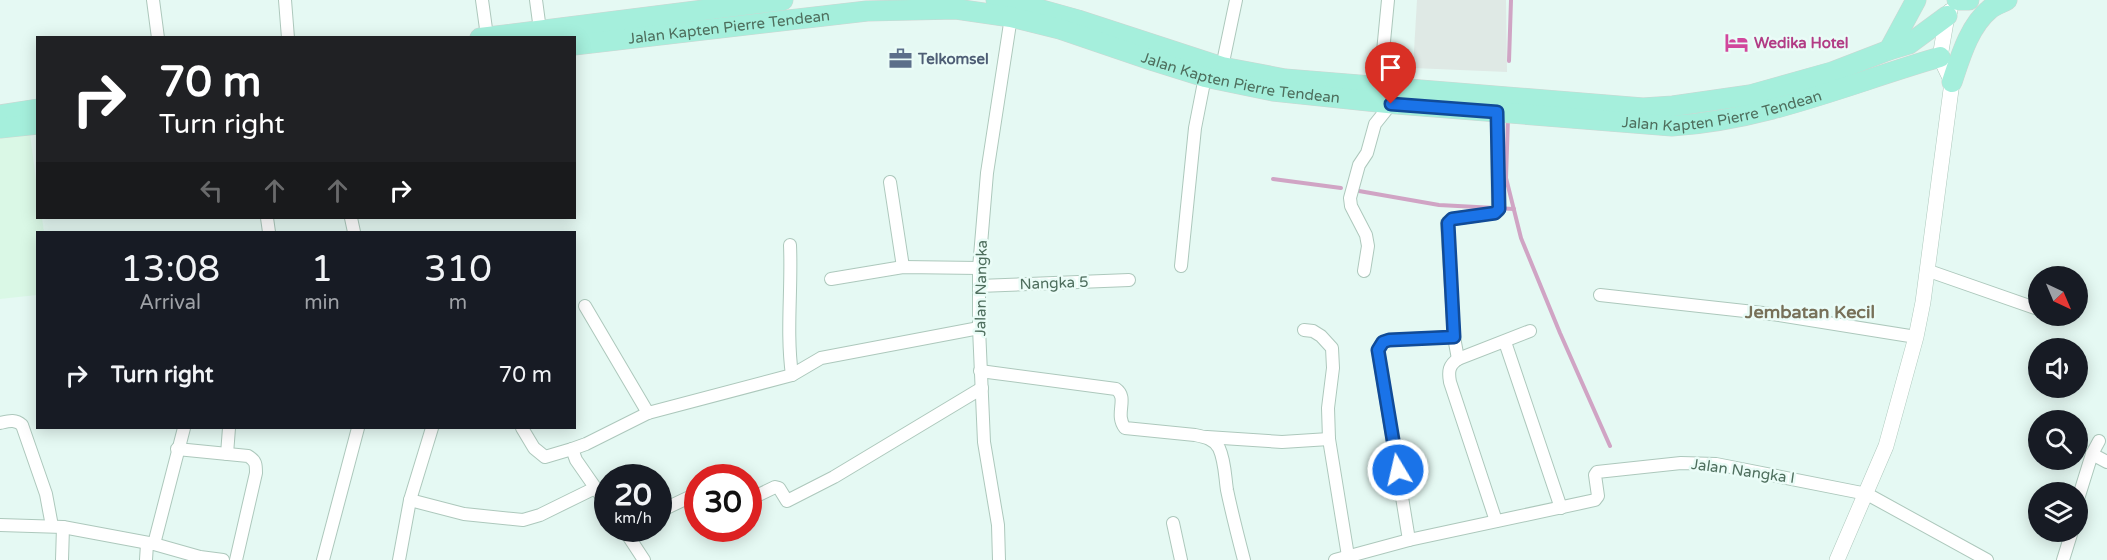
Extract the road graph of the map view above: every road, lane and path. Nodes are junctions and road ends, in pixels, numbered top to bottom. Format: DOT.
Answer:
graph roads {
  1 [pos="153,0"];
  2 [pos="285,0"];
  3 [pos="482,0"];
  4 [pos="536,0"];
  5 [pos="783,0"];
  6 [pos="996,0"];
  7 [pos="1236,0"];
  8 [pos="1388,0"];
  9 [pos="1916,0"];
  10 [pos="1969,0"];
  11 [pos="2007,0"];
  12 [pos="1952,8"];
  13 [pos="666,15"];
  14 [pos="1011,17"];
  15 [pos="540,30"];
  16 [pos="669,35"];
  17 [pos="158,36"];
  18 [pos="288,36"];
  19 [pos="484,36"];
  20 [pos="492,36"];
  21 [pos="576,45"];
  22 [pos="1889,50"];
  23 [pos="1940,57"];
  24 [pos="1214,72"];
  25 [pos="1952,82"];
  26 [pos="1383,98"];
  27 [pos="36,109"];
  28 [pos="1497,112"];
  29 [pos="0,115"];
  30 [pos="36,124"];
  31 [pos="0,129"];
  32 [pos="890,182"];
  33 [pos="790,245"];
  34 [pos="1181,266"];
  35 [pos="903,267"];
  36 [pos="980,268"];
  37 [pos="1365,271"];
  38 [pos="1929,271"];
  39 [pos="831,279"];
  40 [pos="1130,280"];
  41 [pos="979,286"];
  42 [pos="1600,295"];
  43 [pos="585,306"];
  44 [pos="2028,306"];
  45 [pos="979,328"];
  46 [pos="1304,330"];
  47 [pos="1530,331"];
  48 [pos="1454,337"];
  49 [pos="1916,337"];
  50 [pos="1505,342"];
  51 [pos="1458,359"];
  52 [pos="980,371"];
  53 [pos="792,375"];
  54 [pos="982,388"];
  55 [pos="648,413"];
  56 [pos="0,423"];
  57 [pos="184,429"];
  58 [pos="229,429"];
  59 [pos="358,429"];
  60 [pos="432,429"];
  61 [pos="523,429"];
  62 [pos="1206,437"];
  63 [pos="1329,439"];
  64 [pos="2099,441"];
  65 [pos="572,448"];
  66 [pos="177,449"];
  67 [pos="227,453"];
  68 [pos="2092,454"];
  69 [pos="2107,462"];
  70 [pos="2083,482"];
  71 [pos="594,487"];
  72 [pos="594,488"];
  73 [pos="762,493"];
  74 [pos="1867,494"];
  75 [pos="410,500"];
  76 [pos="1561,508"];
  77 [pos="1496,521"];
  78 [pos="1173,523"];
  79 [pos="0,525"];
  80 [pos="57,526"];
  81 [pos="1409,540"];
  82 [pos="633,542"];
  83 [pos="2069,542"];
  84 [pos="150,544"];
  85 [pos="1348,556"];
  86 [pos="62,560"];
  87 [pos="146,560"];
  88 [pos="223,560"];
  89 [pos="236,560"];
  90 [pos="323,560"];
  91 [pos="399,560"];
  92 [pos="644,560"];
  93 [pos="999,560"];
  94 [pos="1181,560"];
  95 [pos="1244,560"];
  96 [pos="1335,560"];
  97 [pos="1837,560"];
  98 [pos="1988,560"];
  99 [pos="2063,560"];
  1 -- 17 [label="street"];
  2 -- 18 [label="street"];
  3 -- 19 [label="street"];
  4 -- 15 [label="street"];
  5 -- 13 [label="main road, Jalan Kapten Pierre Tendean"];
  6 -- 24 [label="main road, Jalan Kapten Pierre Tendean"];
  7 -- 24 [label="street"];
  8 -- 26 [label="street"];
  9 -- 22 [label="main road"];
  10 -- 12 [label="main road"];
  11 -- 25 [label="main road"];
  12 -- 22 [label="main road, Jalan Kapten Pierre Tendean"];
  12 -- 23 [label="street"];
  13 -- 15 [label="main road, Jalan Kapten Pierre Tendean"];
  13 -- 16 [label="main road"];
  14 -- 16 [label="main road, Jalan Kapten Pierre Tendean"];
  14 -- 24 [label="main road, Jalan Kapten Pierre Tendean"];
  14 -- 36 [label="street, Jalan Nangka"];
  15 -- 20 [label="main road, Jalan Kapten Pierre Tendean"];
  16 -- 21 [label="main road, Jalan Kapten Pierre Tendean"];
  22 -- 26 [label="main road, Jalan Kapten Pierre Tendean"];
  23 -- 25 [label="street"];
  23 -- 28 [label="main road, Jalan Kapten Pierre Tendean"];
  24 -- 26 [label="main road, Jalan Kapten Pierre Tendean"];
  24 -- 34 [label="street"];
  25 -- 38 [label="street"];
  26 -- 28 [label="main road, Jalan Kapten Pierre Tendean"];
  26 -- 37 [label="street"];
  27 -- 29 [label="main road"];
  28 -- 48 [label="street"];
  30 -- 31 [label="main road"];
  32 -- 35 [label="street"];
  33 -- 53 [label="street"];
  35 -- 36 [label="street"];
  35 -- 39 [label="street"];
  36 -- 41 [label="street, Jalan Nangka"];
  38 -- 44 [label="street"];
  38 -- 49 [label="street"];
  40 -- 41 [label="street, Nangka 5"];
  41 -- 45 [label="street, Jalan Nangka"];
  42 -- 49 [label="street"];
  43 -- 55 [label="street"];
  45 -- 52 [label="street, Jalan Nangka"];
  45 -- 53 [label="street"];
  46 -- 63 [label="street"];
  47 -- 50 [label="street"];
  48 -- 51 [label="street"];
  48 -- 81 [label="street"];
  49 -- 74 [label="street"];
  50 -- 51 [label="street"];
  50 -- 76 [label="street"];
  51 -- 77 [label="street"];
  52 -- 54 [label="street, Jalan Nangka"];
  52 -- 62 [label="street"];
  53 -- 55 [label="street"];
  54 -- 73 [label="street"];
  54 -- 93 [label="street, Jalan Nangka"];
  55 -- 65 [label="street"];
  56 -- 80 [label="street"];
  57 -- 66 [label="street"];
  58 -- 67 [label="street"];
  59 -- 90 [label="street"];
  60 -- 75 [label="street"];
  61 -- 65 [label="street"];
  62 -- 63 [label="street"];
  62 -- 95 [label="street"];
  63 -- 85 [label="street"];
  64 -- 68 [label="street"];
  65 -- 71 [label="street"];
  66 -- 67 [label="street"];
  66 -- 84 [label="street"];
  67 -- 89 [label="street"];
  68 -- 69 [label="street"];
  68 -- 70 [label="street"];
  72 -- 75 [label="street"];
  74 -- 76 [label="street, Jalan Nangka I"];
  74 -- 97 [label="street"];
  74 -- 98 [label="street, Jalan Nangka I"];
  75 -- 91 [label="street"];
  76 -- 77 [label="street"];
  77 -- 81 [label="street"];
  78 -- 94 [label="street"];
  79 -- 80 [label="street"];
  80 -- 84 [label="street"];
  80 -- 86 [label="street"];
  81 -- 85 [label="street"];
  82 -- 92 [label="street"];
  83 -- 99 [label="street"];
  84 -- 87 [label="street"];
  84 -- 88 [label="street"];
  85 -- 96 [label="street"];
}
